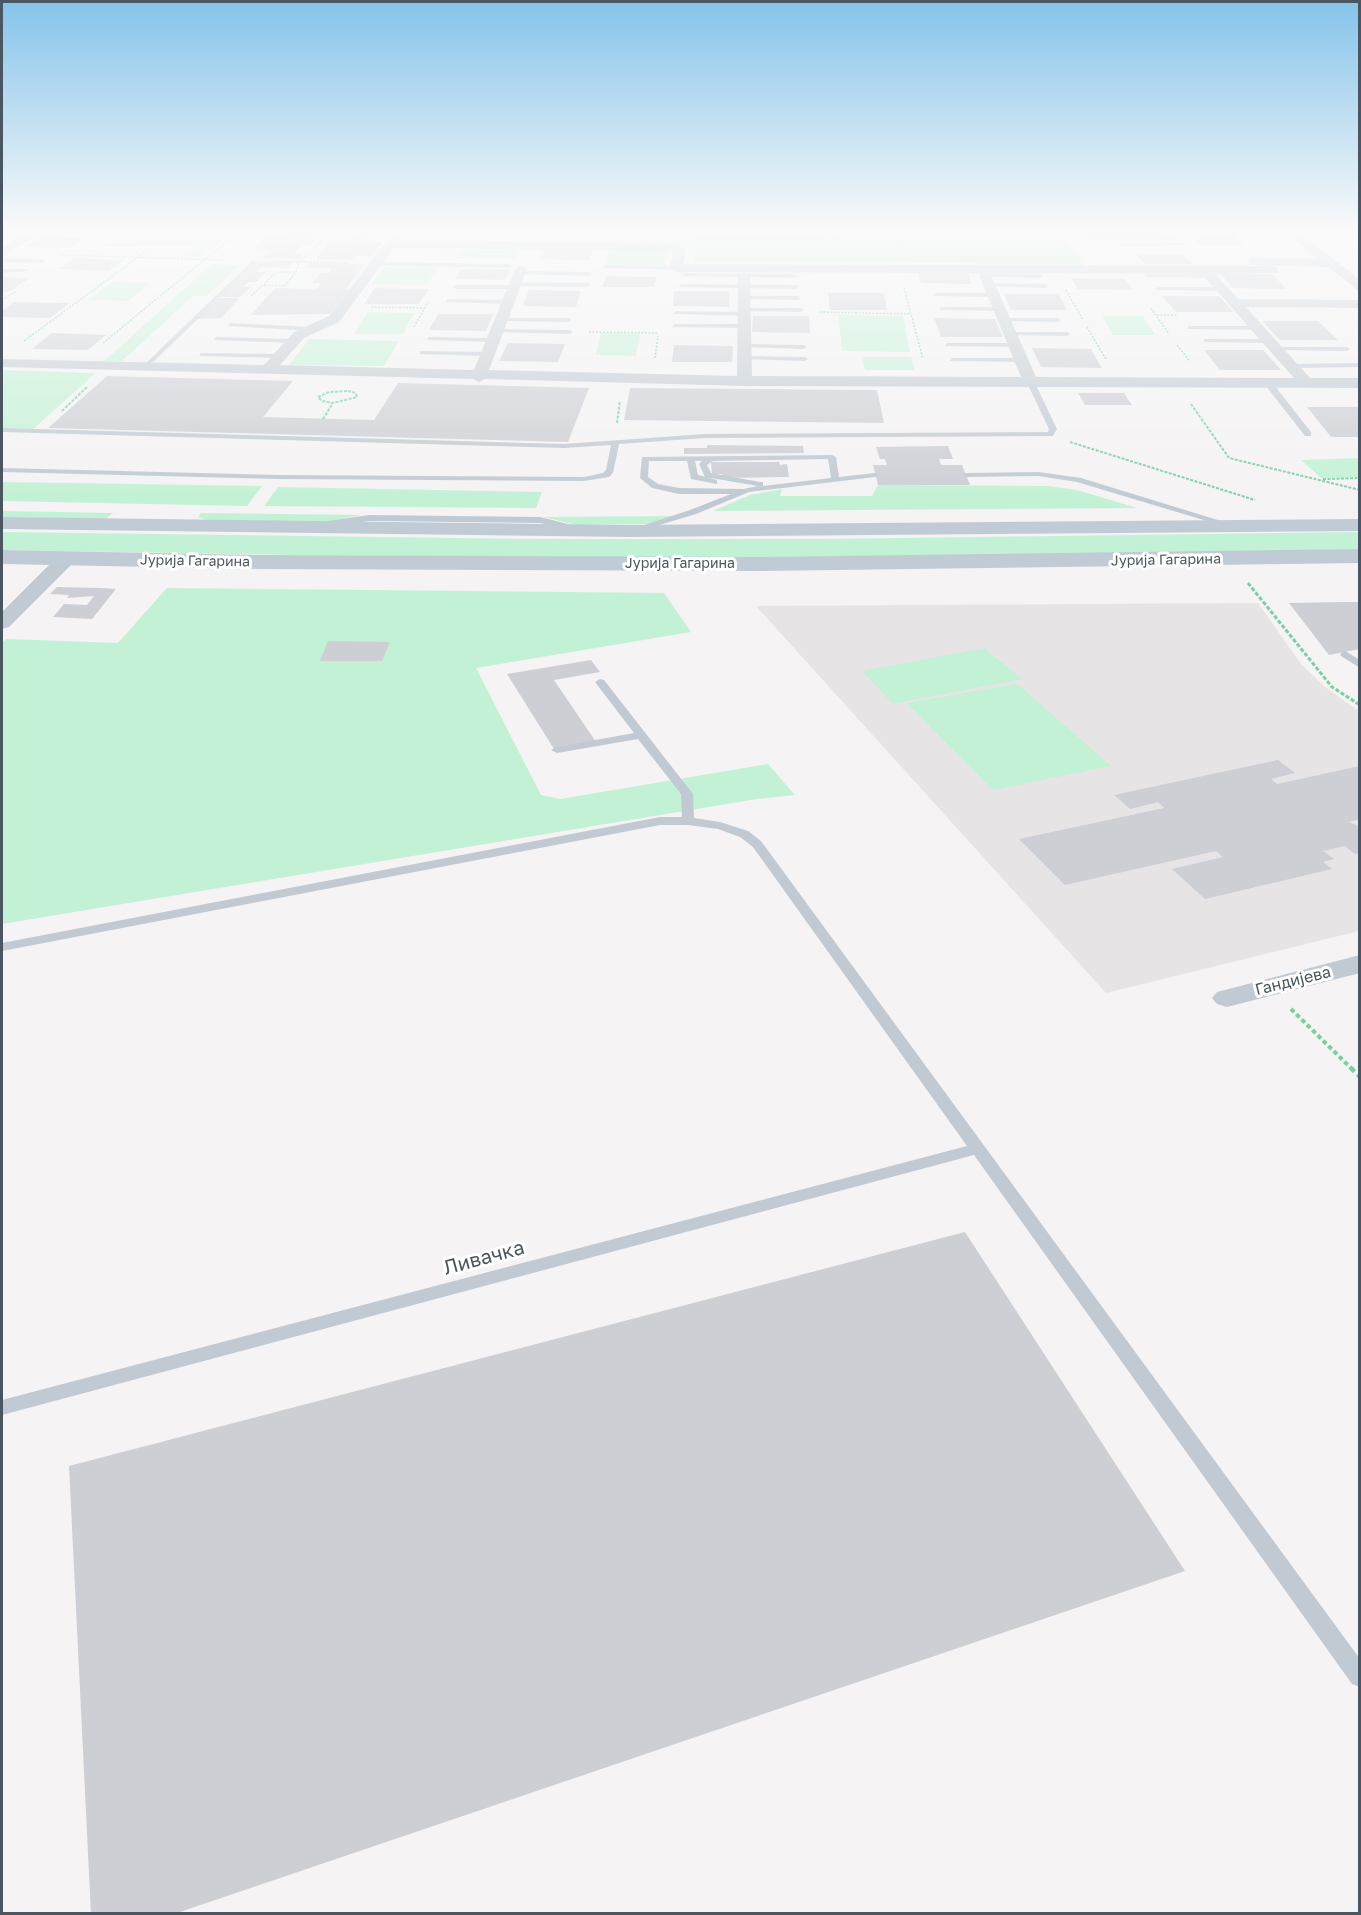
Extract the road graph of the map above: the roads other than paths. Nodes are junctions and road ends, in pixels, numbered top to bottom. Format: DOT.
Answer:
graph roads {
  1 [pos="192,321"];
  2 [pos="332,321"];
  3 [pos="500,321"];
  4 [pos="559,321"];
  5 [pos="688,321"];
  6 [pos="744,321"];
  7 [pos="1005,321"];
  8 [pos="1251,321"];
  9 [pos="230,325"];
  10 [pos="674,326"];
  11 [pos="1189,328"];
  12 [pos="1257,328"];
  13 [pos="312,329"];
  14 [pos="497,330"];
  15 [pos="570,332"];
  16 [pos="1067,334"];
  17 [pos="216,339"];
  18 [pos="429,339"];
  19 [pos="1012,340"];
  20 [pos="292,341"];
  21 [pos="1205,341"];
  22 [pos="947,345"];
  23 [pos="1272,345"];
  24 [pos="804,347"];
  25 [pos="1347,349"];
  26 [pos="745,352"];
  27 [pos="421,353"];
  28 [pos="488,354"];
  29 [pos="201,355"];
  30 [pos="279,356"];
  31 [pos="805,359"];
  32 [pos="952,360"];
  33 [pos="1021,360"];
  34 [pos="2,363"];
  35 [pos="1359,365"];
  36 [pos="1290,366"];
  37 [pos="144,368"];
  38 [pos="267,371"];
  39 [pos="479,377"];
  40 [pos="745,381"];
  41 [pos="1031,383"];
  42 [pos="1268,383"];
  43 [pos="1306,383"];
  44 [pos="1359,383"];
  45 [pos="2,430"];
  46 [pos="1308,434"];
  47 [pos="615,442"];
  48 [pos="691,458"];
  49 [pos="711,458"];
  50 [pos="2,470"];
  51 [pos="966,474"];
  52 [pos="875,475"];
  53 [pos="835,478"];
  54 [pos="766,487"];
  55 [pos="743,490"];
  56 [pos="2,524"];
  57 [pos="1359,525"];
  58 [pos="1235,527"];
  59 [pos="628,531"];
  60 [pos="1359,556"];
  61 [pos="2,557"];
  62 [pos="66,559"];
  63 [pos="2,623"];
  64 [pos="1345,654"];
  65 [pos="1359,665"];
  66 [pos="600,682"];
  67 [pos="642,735"];
  68 [pos="556,750"];
  69 [pos="688,821"];
  70 [pos="2,947"];
  71 [pos="1359,964"];
  72 [pos="1227,998"];
  73 [pos="977,1149"];
  74 [pos="2,1408"];
  75 [pos="1359,1677"];
  1 -- 37 [label="lane"];
  2 -- 13 [label="street"];
  3 -- 14 [label="street"];
  4 -- 14 [label="lane"];
  5 -- 10 [label="lane"];
  6 -- 26 [label="street"];
  7 -- 19 [label="street"];
  8 -- 12 [label="street"];
  9 -- 13 [label="lane"];
  11 -- 12 [label="lane"];
  12 -- 23 [label="street"];
  13 -- 20 [label="street"];
  14 -- 15 [label="lane"];
  14 -- 18 [label="lane"];
  14 -- 28 [label="street"];
  16 -- 19 [label="lane"];
  17 -- 20 [label="lane"];
  19 -- 22 [label="lane"];
  19 -- 33 [label="street"];
  20 -- 30 [label="street"];
  21 -- 23 [label="lane"];
  23 -- 25 [label="lane"];
  23 -- 36 [label="street"];
  24 -- 26 [label="lane"];
  26 -- 31 [label="lane"];
  26 -- 40 [label="street"];
  27 -- 28 [label="lane"];
  28 -- 39 [label="street"];
  29 -- 30 [label="lane"];
  30 -- 38 [label="street"];
  32 -- 33 [label="lane"];
  33 -- 41 [label="street"];
  34 -- 37 [label="street"];
  35 -- 36 [label="lane"];
  36 -- 43 [label="street"];
  37 -- 38 [label="street"];
  38 -- 39 [label="street"];
  39 -- 40 [label="street"];
  40 -- 41 [label="street"];
  41 -- 42 [label="street"];
  41 -- 47 [label="lane"];
  42 -- 43 [label="street"];
  42 -- 46 [label="lane"];
  43 -- 44 [label="street"];
  45 -- 47 [label="lane"];
  47 -- 50 [label="lane"];
  48 -- 49 [label="lane"];
  48 -- 55 [label="lane"];
  48 -- 55 [label="lane"];
  49 -- 53 [label="lane"];
  49 -- 54 [label="lane"];
  51 -- 58 [label="lane"];
  52 -- 53 [label="lane"];
  53 -- 54 [label="lane"];
  54 -- 55 [label="lane"];
  55 -- 59 [label="lane"];
  56 -- 59 [label="main road, Јурија Гагарина"];
  57 -- 58 [label="main road, Јурија Гагарина"];
  58 -- 59 [label="main road, Јурија Гагарина"];
  60 -- 62 [label="main road, Јурија Гагарина"];
  61 -- 62 [label="main road, Јурија Гагарина"];
  62 -- 63 [label="street"];
  64 -- 65 [label="lane"];
  66 -- 67 [label="lane"];
  67 -- 68 [label="lane"];
  67 -- 69 [label="lane"];
  69 -- 70 [label="lane"];
  69 -- 73 [label="lane"];
  71 -- 72 [label="street, Гандијева"];
  73 -- 74 [label="lane, Ливачка"];
  73 -- 75 [label="lane"];
}
